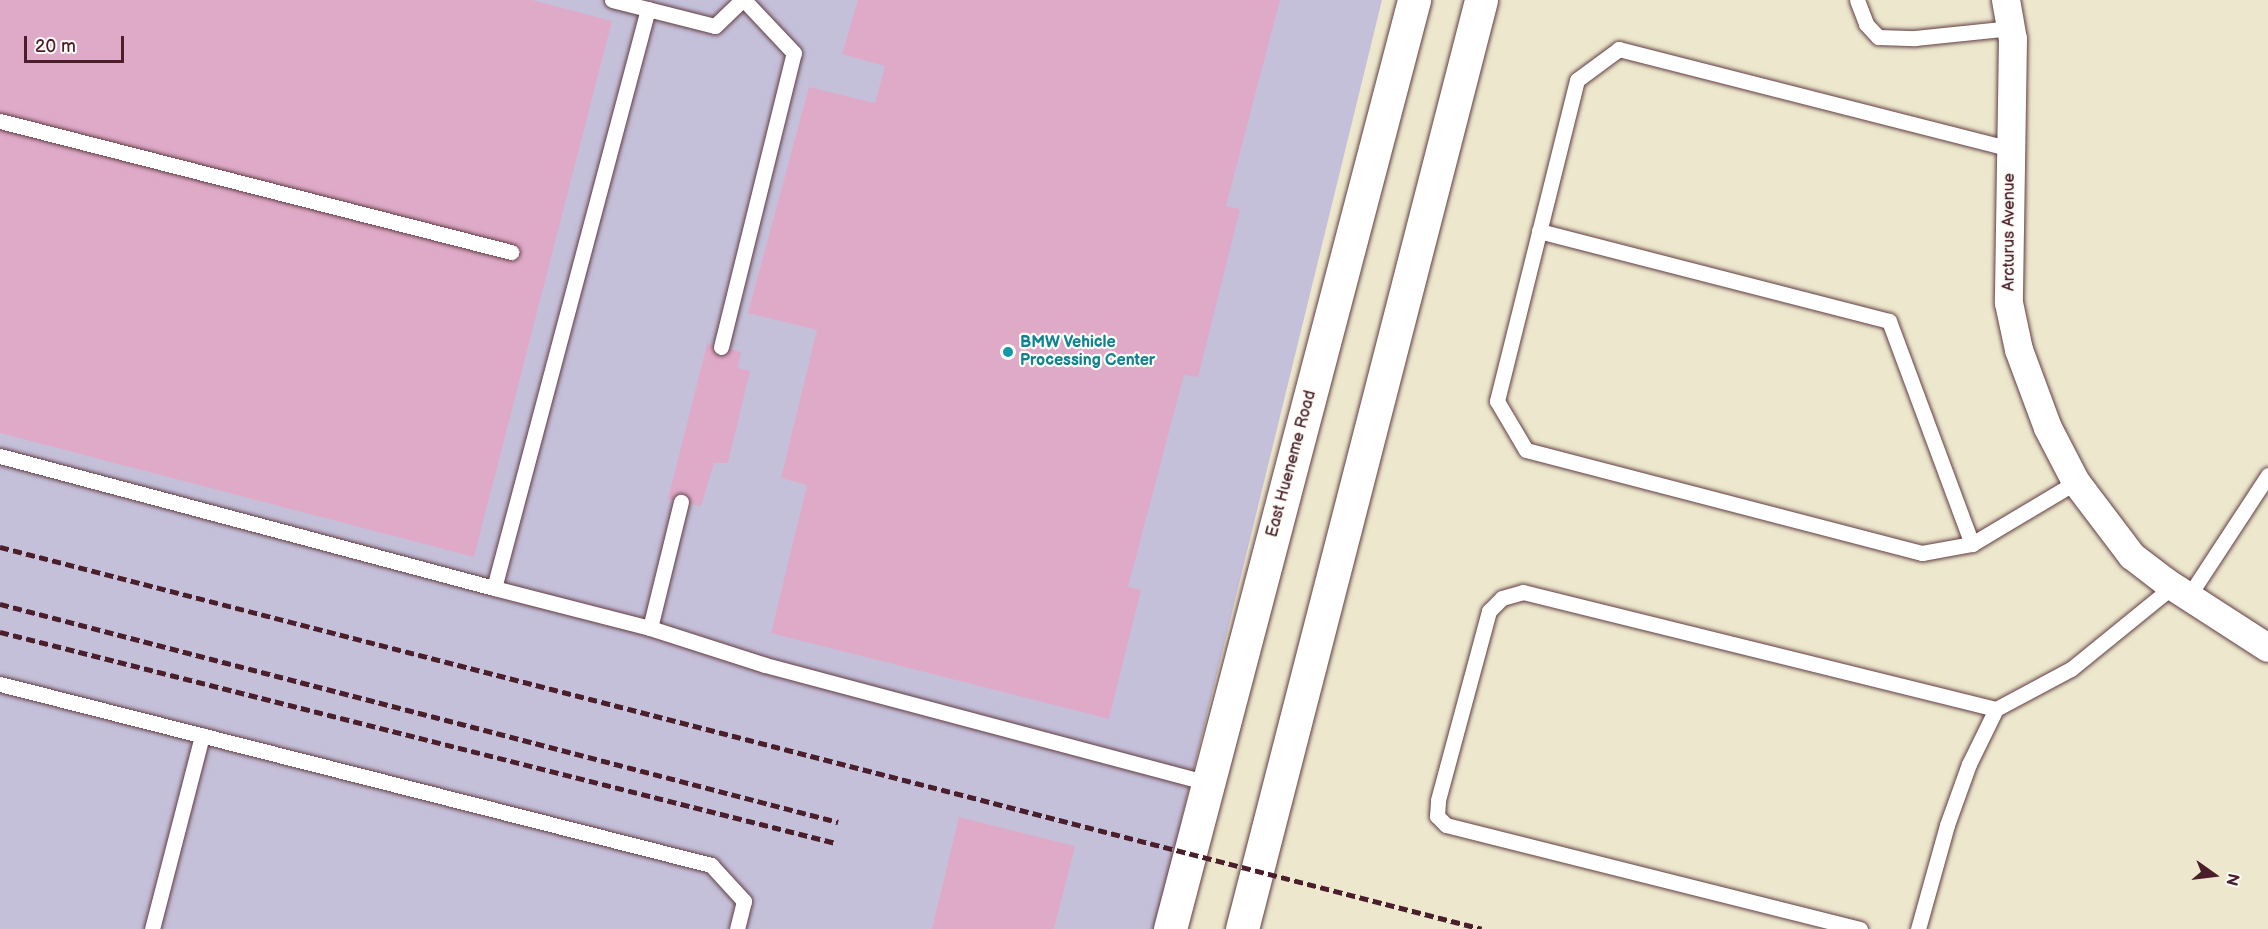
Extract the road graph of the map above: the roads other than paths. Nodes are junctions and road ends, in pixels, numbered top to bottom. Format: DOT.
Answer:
graph roads {
  1 [pos="612,0"];
  2 [pos="743,0"];
  3 [pos="1414,0"];
  4 [pos="1481,0"];
  5 [pos="1857,0"];
  6 [pos="2006,0"];
  7 [pos="648,9"];
  8 [pos="2011,28"];
  9 [pos="0,121"];
  10 [pos="2011,149"];
  11 [pos="1539,231"];
  12 [pos="511,252"];
  13 [pos="721,347"];
  14 [pos="0,456"];
  15 [pos="2268,475"];
  16 [pos="2076,482"];
  17 [pos="681,502"];
  18 [pos="1972,544"];
  19 [pos="494,588"];
  20 [pos="2180,592"];
  21 [pos="650,628"];
  22 [pos="2268,648"];
  23 [pos="0,684"];
  24 [pos="1996,710"];
  25 [pos="202,735"];
  26 [pos="1208,783"];
  27 [pos="152,929"];
  28 [pos="737,929"];
  29 [pos="1170,929"];
  30 [pos="1242,929"];
  31 [pos="1860,929"];
  32 [pos="1918,929"];
  1 -- 7 [label="lane"];
  2 -- 7 [label="lane"];
  2 -- 13 [label="lane"];
  3 -- 26 [label="main road, East Hueneme Road"];
  4 -- 30 [label="main road"];
  5 -- 8 [label="lane"];
  6 -- 8 [label="street, Arcturus Avenue"];
  7 -- 19 [label="lane"];
  8 -- 10 [label="street, Arcturus Avenue"];
  9 -- 12 [label="lane"];
  10 -- 11 [label="lane"];
  10 -- 16 [label="street, Arcturus Avenue"];
  11 -- 18 [label="lane"];
  11 -- 18 [label="lane"];
  14 -- 19 [label="lane"];
  15 -- 20 [label="lane"];
  16 -- 18 [label="lane"];
  16 -- 20 [label="street, Arcturus Avenue"];
  17 -- 21 [label="lane"];
  19 -- 21 [label="lane"];
  20 -- 22 [label="street, Arcturus Avenue"];
  20 -- 24 [label="lane"];
  21 -- 26 [label="lane"];
  23 -- 25 [label="lane"];
  24 -- 31 [label="lane"];
  24 -- 32 [label="lane"];
  25 -- 27 [label="lane"];
  25 -- 28 [label="lane"];
  26 -- 29 [label="main road, East Hueneme Road"];
}
